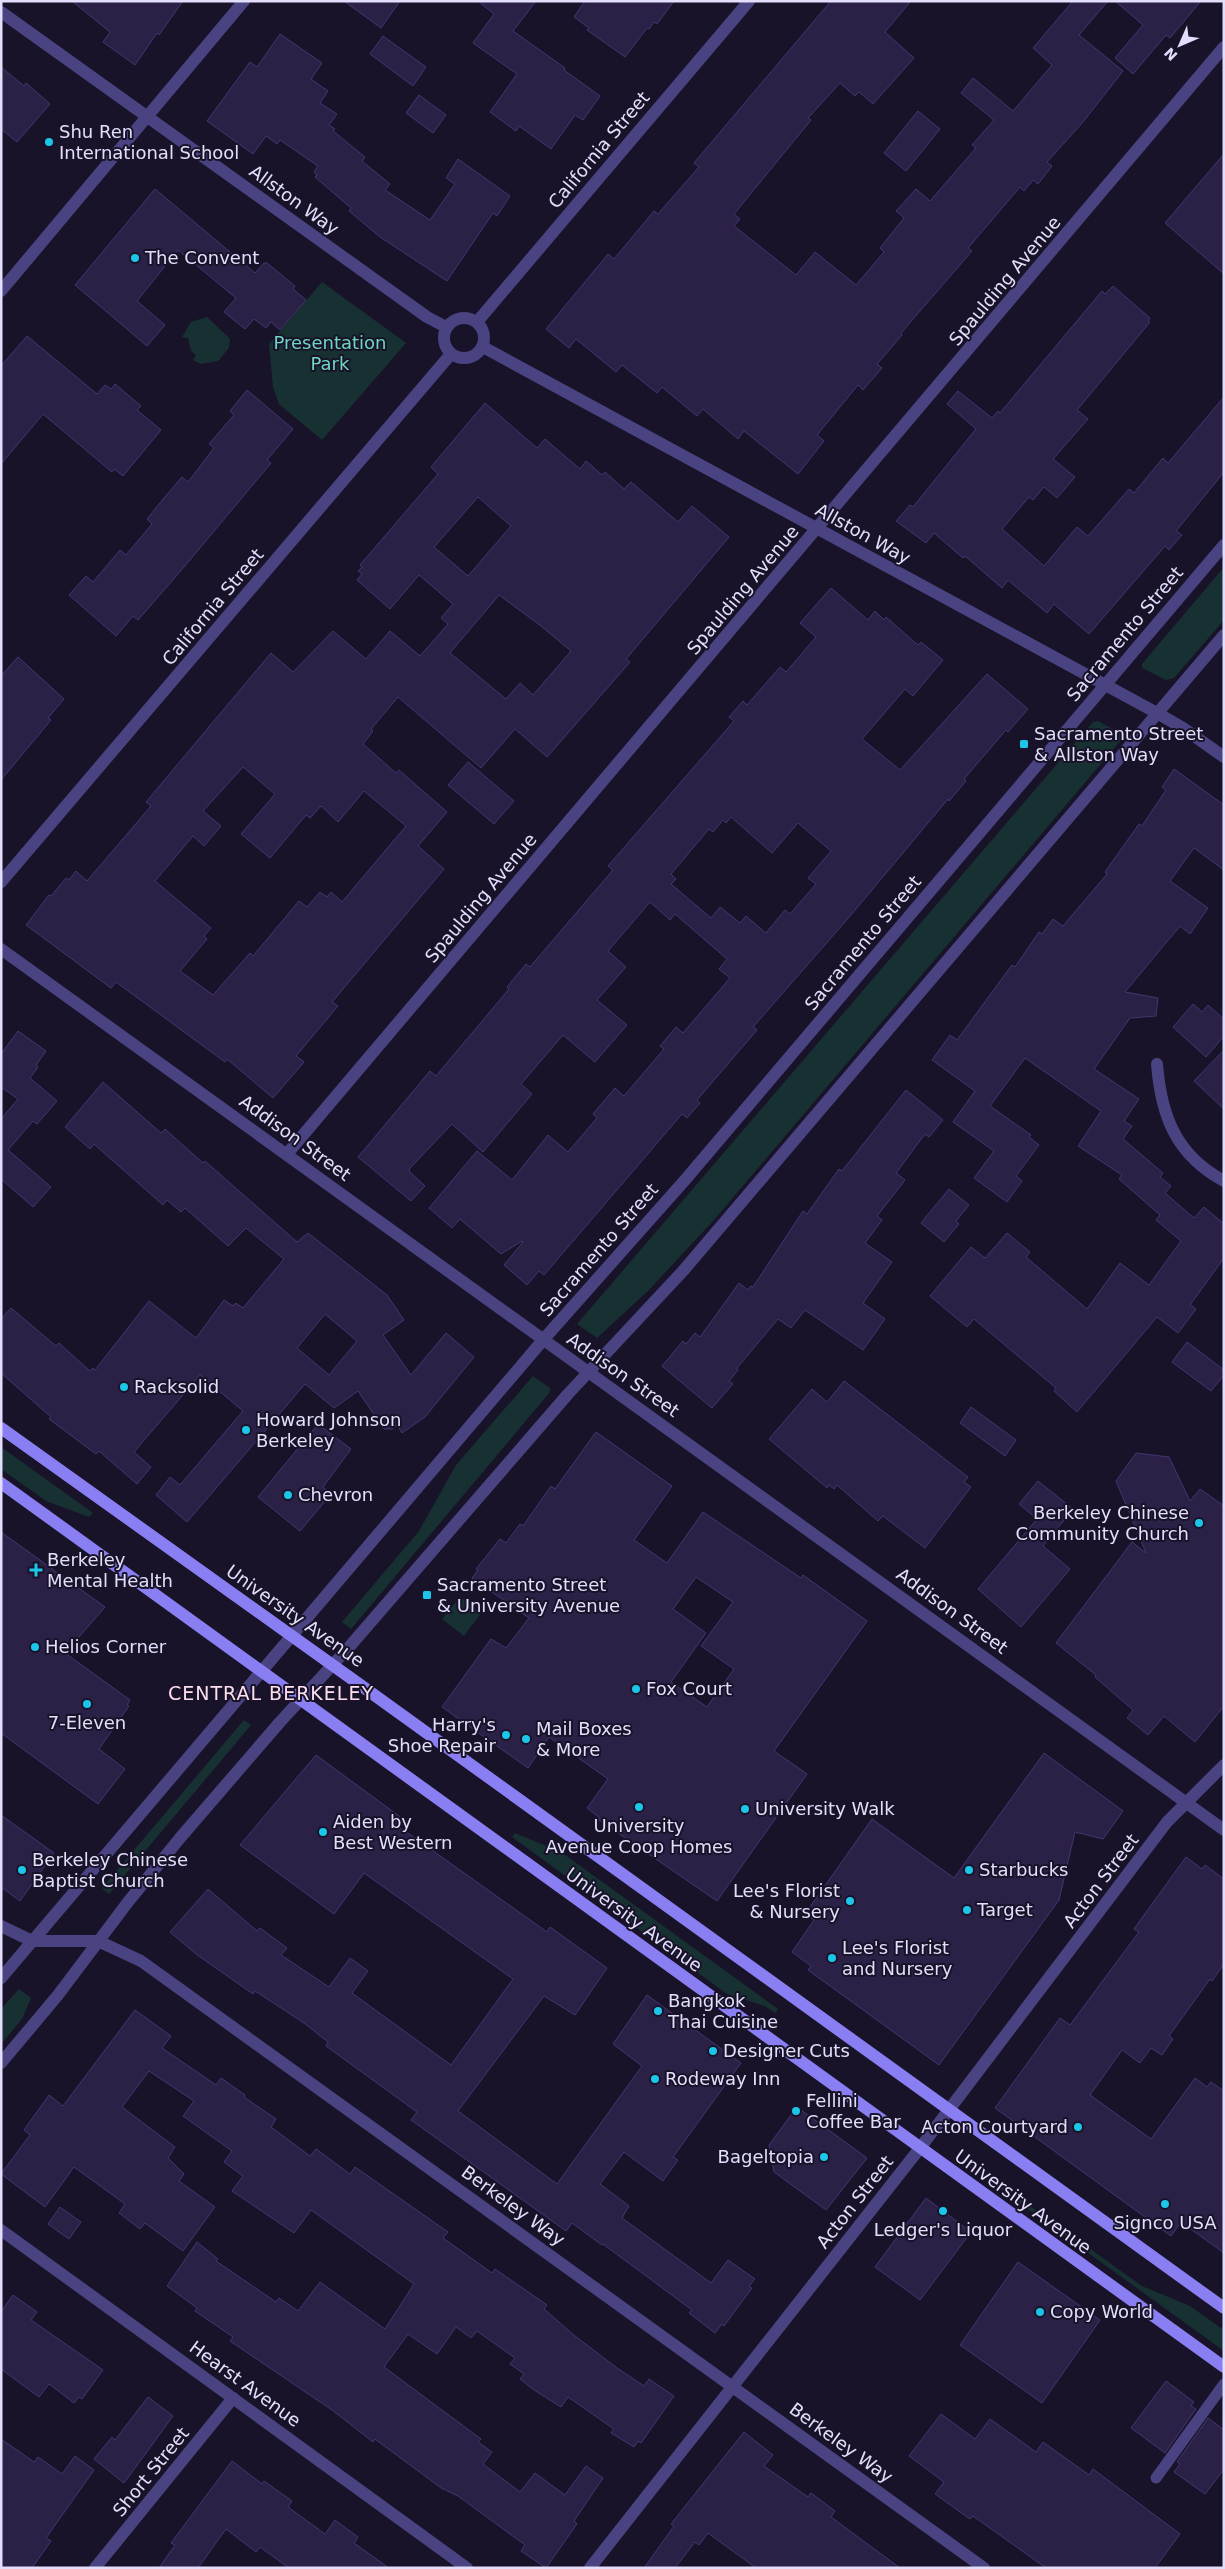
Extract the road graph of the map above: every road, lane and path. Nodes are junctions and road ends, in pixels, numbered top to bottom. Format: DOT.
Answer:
graph roads {
  1 [pos="244,1"];
  2 [pos="749,1"];
  3 [pos="1,12"];
  4 [pos="1224,47"];
  5 [pos="146,116"];
  6 [pos="1,291"];
  7 [pos="477,322"];
  8 [pos="446,327"];
  9 [pos="483,347"];
  10 [pos="451,354"];
  11 [pos="817,529"];
  12 [pos="1224,545"];
  13 [pos="1224,635"];
  14 [pos="1105,685"];
  15 [pos="1157,713"];
  16 [pos="1224,757"];
  17 [pos="1,882"];
  18 [pos="1,949"];
  19 [pos="1157,1064"];
  20 [pos="287,1154"];
  21 [pos="1224,1181"];
  22 [pos="543,1340"];
  23 [pos="588,1370"];
  24 [pos="1,1428"];
  25 [pos="1,1483"];
  26 [pos="292,1636"];
  27 [pos="333,1665"];
  28 [pos="263,1671"];
  29 [pos="301,1700"];
  30 [pos="1224,1766"];
  31 [pos="1187,1803"];
  32 [pos="1224,1830"];
  33 [pos="1,1926"];
  34 [pos="32,1941"];
  35 [pos="98,1941"];
  36 [pos="1,1978"];
  37 [pos="1,2063"];
  38 [pos="949,2110"];
  39 [pos="920,2148"];
  40 [pos="1,2230"];
  41 [pos="1224,2308"];
  42 [pos="1224,2367"];
  43 [pos="1224,2384"];
  44 [pos="733,2387"];
  45 [pos="234,2398"];
  46 [pos="1156,2478"];
  47 [pos="95,2568"];
  48 [pos="467,2568"];
  49 [pos="590,2568"];
  50 [pos="984,2568"];
  1 -- 5 [label="street"];
  2 -- 7 [label="street, California Street"];
  3 -- 5 [label="street, Allston Way"];
  4 -- 11 [label="street, Spaulding Avenue"];
  5 -- 6 [label="street"];
  5 -- 8 [label="street, Allston Way"];
  7 -- 8 [label="street"];
  7 -- 9 [label="street"];
  8 -- 10 [label="street"];
  9 -- 10 [label="street"];
  9 -- 11 [label="street, Allston Way"];
  10 -- 17 [label="street, California Street"];
  11 -- 14 [label="street, Allston Way"];
  11 -- 20 [label="street, Spaulding Avenue"];
  12 -- 14 [label="street, Sacramento Street"];
  13 -- 15 [label="street"];
  14 -- 15 [label="street, Allston Way"];
  14 -- 22 [label="street, Sacramento Street"];
  15 -- 16 [label="street, Allston Way"];
  15 -- 23 [label="street"];
  18 -- 20 [label="street, Addison Street"];
  19 -- 21 [label="street"];
  20 -- 22 [label="street, Addison Street"];
  22 -- 23 [label="street, Addison Street"];
  22 -- 26 [label="street, Sacramento Street"];
  23 -- 27 [label="street"];
  23 -- 31 [label="street, Addison Street"];
  24 -- 26 [label="main road, University Avenue"];
  25 -- 28 [label="main road, University Avenue"];
  26 -- 27 [label="main road, University Avenue"];
  26 -- 28 [label="street, Sacramento Street"];
  27 -- 29 [label="street"];
  27 -- 38 [label="main road, University Avenue"];
  28 -- 29 [label="main road, University Avenue"];
  28 -- 34 [label="street, Sacramento Street"];
  29 -- 35 [label="street"];
  29 -- 39 [label="main road, University Avenue"];
  30 -- 31 [label="street, Acton Street"];
  31 -- 32 [label="street, Addison Street"];
  31 -- 38 [label="street, Acton Street"];
  33 -- 34 [label="street, Berkeley Way"];
  34 -- 35 [label="street, Berkeley Way"];
  34 -- 36 [label="street, Sacramento Street"];
  35 -- 37 [label="street"];
  35 -- 44 [label="street, Berkeley Way"];
  38 -- 39 [label="street, Acton Street"];
  38 -- 41 [label="main road, University Avenue"];
  39 -- 42 [label="main road, University Avenue"];
  39 -- 44 [label="street, Acton Street"];
  40 -- 45 [label="street, Hearst Avenue"];
  43 -- 46 [label="lane"];
  44 -- 49 [label="street, Acton Street"];
  44 -- 50 [label="street, Berkeley Way"];
  45 -- 47 [label="street, Short Street"];
  45 -- 48 [label="street, Hearst Avenue"];
}
